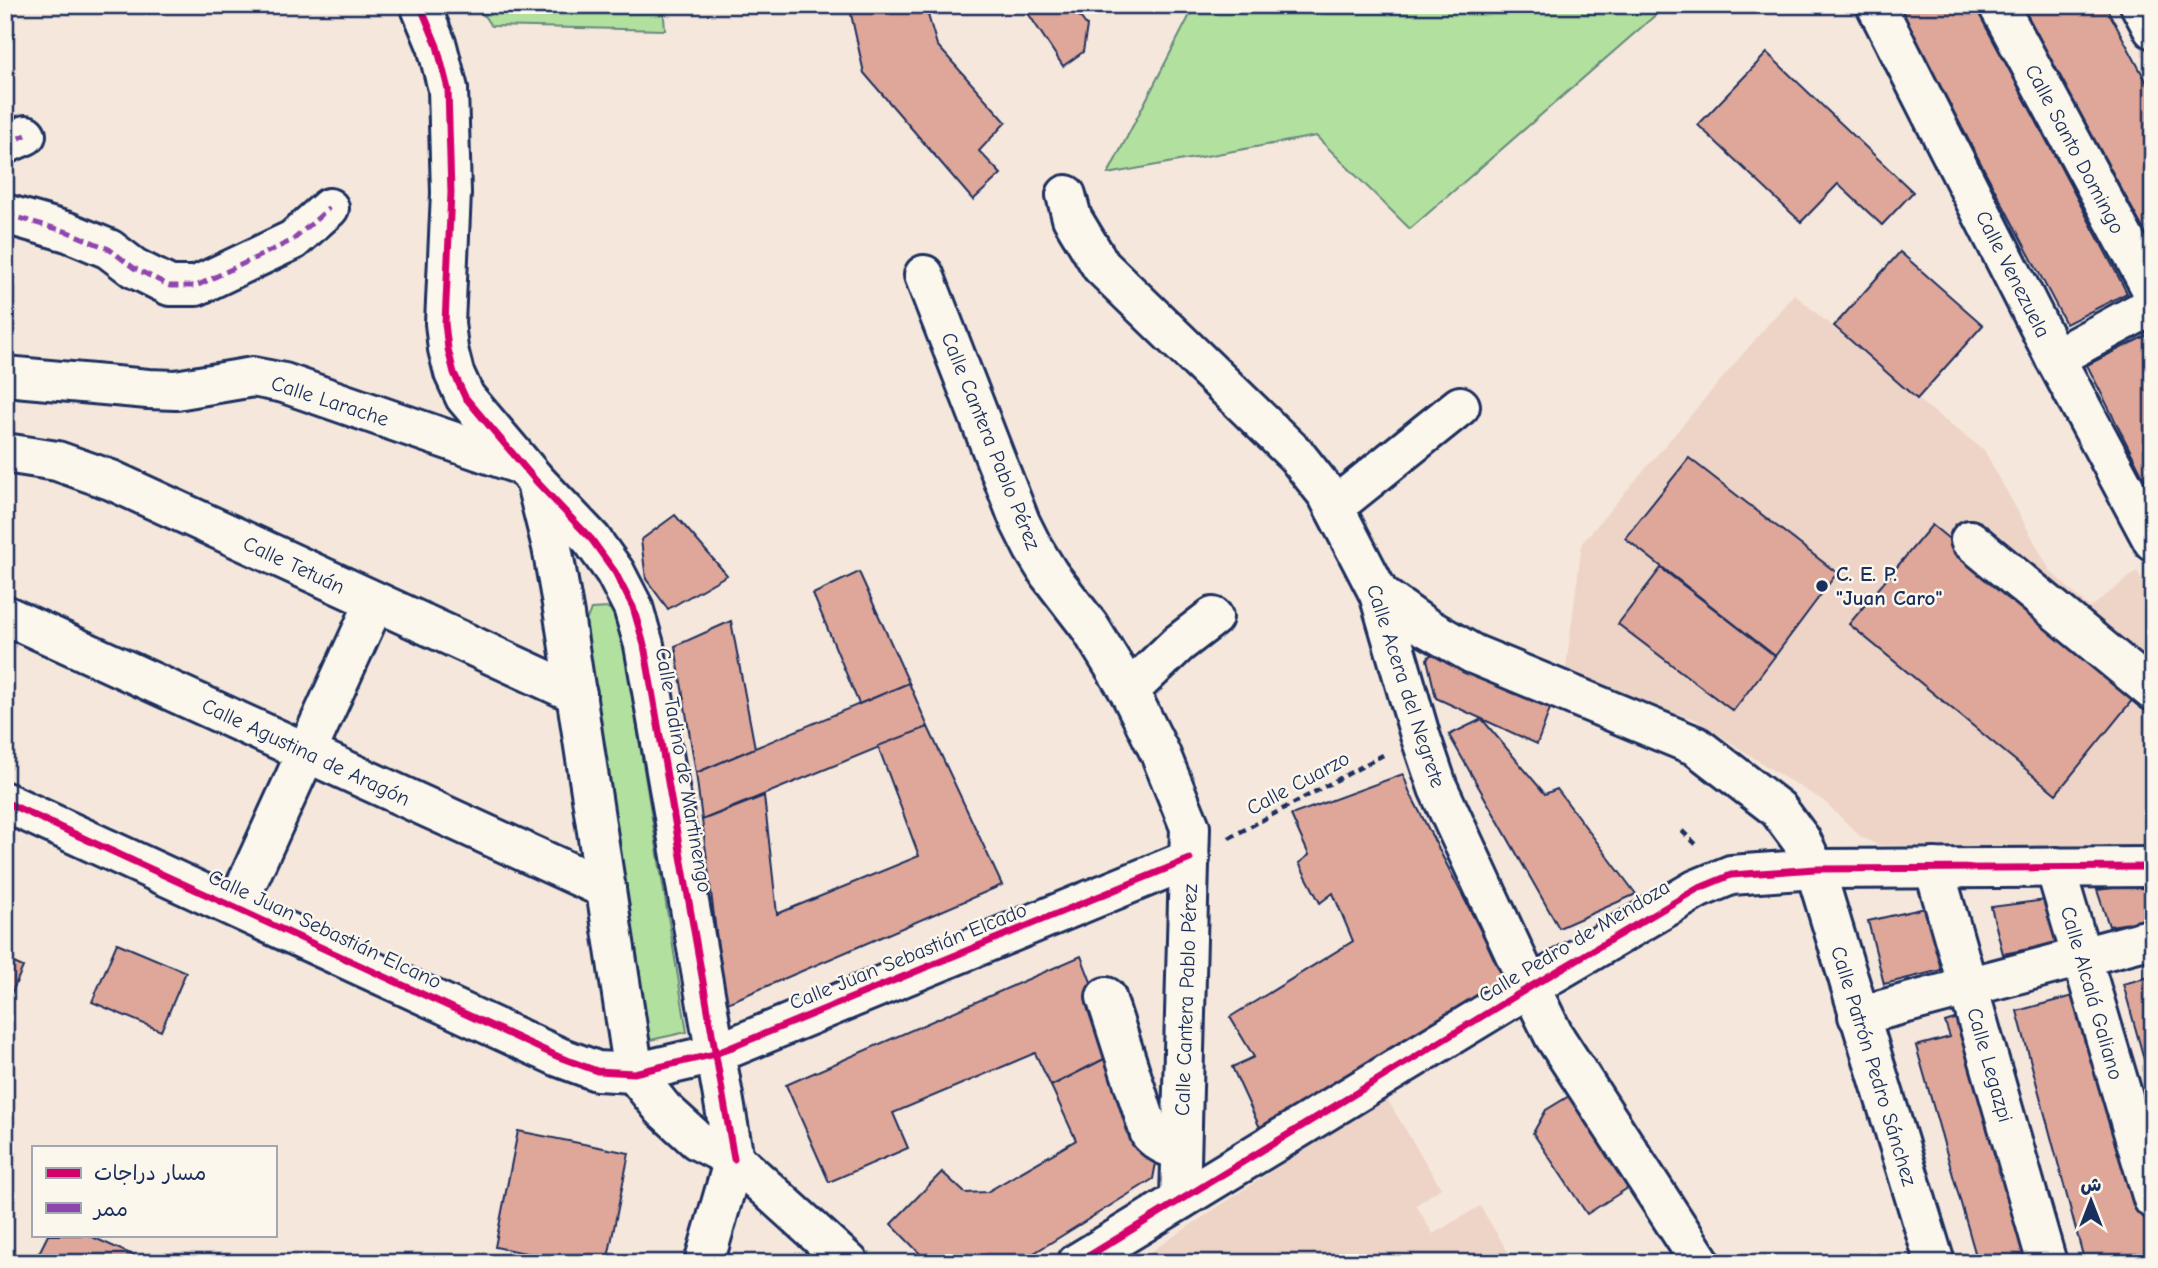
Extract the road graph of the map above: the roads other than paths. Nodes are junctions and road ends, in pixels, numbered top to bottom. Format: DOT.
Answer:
graph roads {
  1 [pos="421,5"];
  2 [pos="1876,5"];
  3 [pos="1998,5"];
  4 [pos="2140,5"];
  5 [pos="2153,29"];
  6 [pos="1066,195"];
  7 [pos="329,208"];
  8 [pos="5,214"];
  9 [pos="924,275"];
  10 [pos="2153,292"];
  11 [pos="2153,305"];
  12 [pos="2055,358"];
  13 [pos="5,376"];
  14 [pos="1460,405"];
  15 [pos="5,453"];
  16 [pos="529,473"];
  17 [pos="1334,507"];
  18 [pos="1970,540"];
  19 [pos="2153,541"];
  20 [pos="1379,594"];
  21 [pos="374,602"];
  22 [pos="5,615"];
  23 [pos="1213,617"];
  24 [pos="1129,691"];
  25 [pos="2153,691"];
  26 [pos="576,694"];
  27 [pos="306,752"];
  28 [pos="5,802"];
  29 [pos="1190,859"];
  30 [pos="2055,867"];
  31 [pos="2153,867"];
  32 [pos="1934,868"];
  33 [pos="1815,869"];
  34 [pos="606,889"];
  35 [pos="236,907"];
  36 [pos="2153,938"];
  37 [pos="2082,956"];
  38 [pos="1530,987"];
  39 [pos="1968,987"];
  40 [pos="1106,997"];
  41 [pos="1858,1016"];
  42 [pos="715,1054"];
  43 [pos="634,1073"];
  44 [pos="1181,1149"];
  45 [pos="734,1159"];
  46 [pos="2153,1199"];
  47 [pos="1180,1200"];
  48 [pos="704,1263"];
  49 [pos="849,1263"];
  50 [pos="1077,1263"];
  51 [pos="1701,1263"];
  52 [pos="1935,1263"];
  53 [pos="2046,1263"];
  1 -- 16 [label="street, Calle Tadino de Martinengo"];
  2 -- 12 [label="street, Calle Venezuela"];
  3 -- 10 [label="street, Calle Santo Domingo"];
  4 -- 5 [label="street"];
  6 -- 17 [label="street, Calle Acera del Negrete"];
  7 -- 8 [label="street"];
  9 -- 24 [label="street, Calle Cantera Pablo Pérez"];
  11 -- 12 [label="street"];
  12 -- 19 [label="street, Calle Venezuela"];
  13 -- 16 [label="street, Calle Larache"];
  14 -- 17 [label="street"];
  15 -- 21 [label="street, Calle Tetuán"];
  16 -- 26 [label="street, Calle Tadino de Martinengo"];
  16 -- 42 [label="street, Calle Tadino de Martinengo"];
  17 -- 20 [label="street, Calle Acera del Negrete"];
  18 -- 25 [label="street"];
  20 -- 33 [label="street, Calle Patrón Pedro Sánchez"];
  20 -- 38 [label="street, Calle Acera del Negrete"];
  21 -- 26 [label="street, Calle Tetuán"];
  21 -- 27 [label="street"];
  22 -- 27 [label="street, Calle Agustina de Aragón"];
  23 -- 24 [label="street"];
  24 -- 29 [label="street, Calle Cantera Pablo Pérez"];
  26 -- 34 [label="street, Calle Tadino de Martinengo"];
  27 -- 34 [label="street, Calle Agustina de Aragón"];
  27 -- 35 [label="street"];
  28 -- 35 [label="street, Calle Juan Sebastián Elcano"];
  29 -- 42 [label="street, Calle Juan Sebastián Elcado"];
  29 -- 44 [label="street, Calle Cantera Pablo Pérez"];
  30 -- 31 [label="street, Calle Pedro de Mendoza"];
  30 -- 32 [label="street, Calle Pedro de Mendoza"];
  30 -- 37 [label="street, Calle Alcalá Galiano"];
  32 -- 33 [label="street, Calle Pedro de Mendoza"];
  32 -- 39 [label="street, Calle Legazpi"];
  33 -- 38 [label="street, Calle Pedro de Mendoza"];
  33 -- 41 [label="street, Calle Patrón Pedro Sánchez"];
  34 -- 43 [label="street, Calle Tadino de Martinengo"];
  35 -- 43 [label="street, Calle Juan Sebastián Elcano"];
  36 -- 37 [label="street"];
  37 -- 39 [label="street"];
  37 -- 46 [label="street, Calle Alcalá Galiano"];
  38 -- 47 [label="street, Calle Pedro de Mendoza"];
  38 -- 51 [label="street, Calle Acera del Negrete"];
  39 -- 41 [label="street"];
  39 -- 53 [label="street, Calle Legazpi"];
  40 -- 44 [label="street"];
  41 -- 52 [label="street, Calle Patrón Pedro Sánchez"];
  42 -- 43 [label="street, Calle Juan Sebastián Elcado"];
  42 -- 45 [label="street, Calle Tadino de Martinengo"];
  43 -- 45 [label="street"];
  44 -- 47 [label="street, Calle Cantera Pablo Pérez"];
  45 -- 48 [label="street"];
  45 -- 49 [label="street"];
  47 -- 50 [label="street, Calle Pedro de Mendoza"];
}
